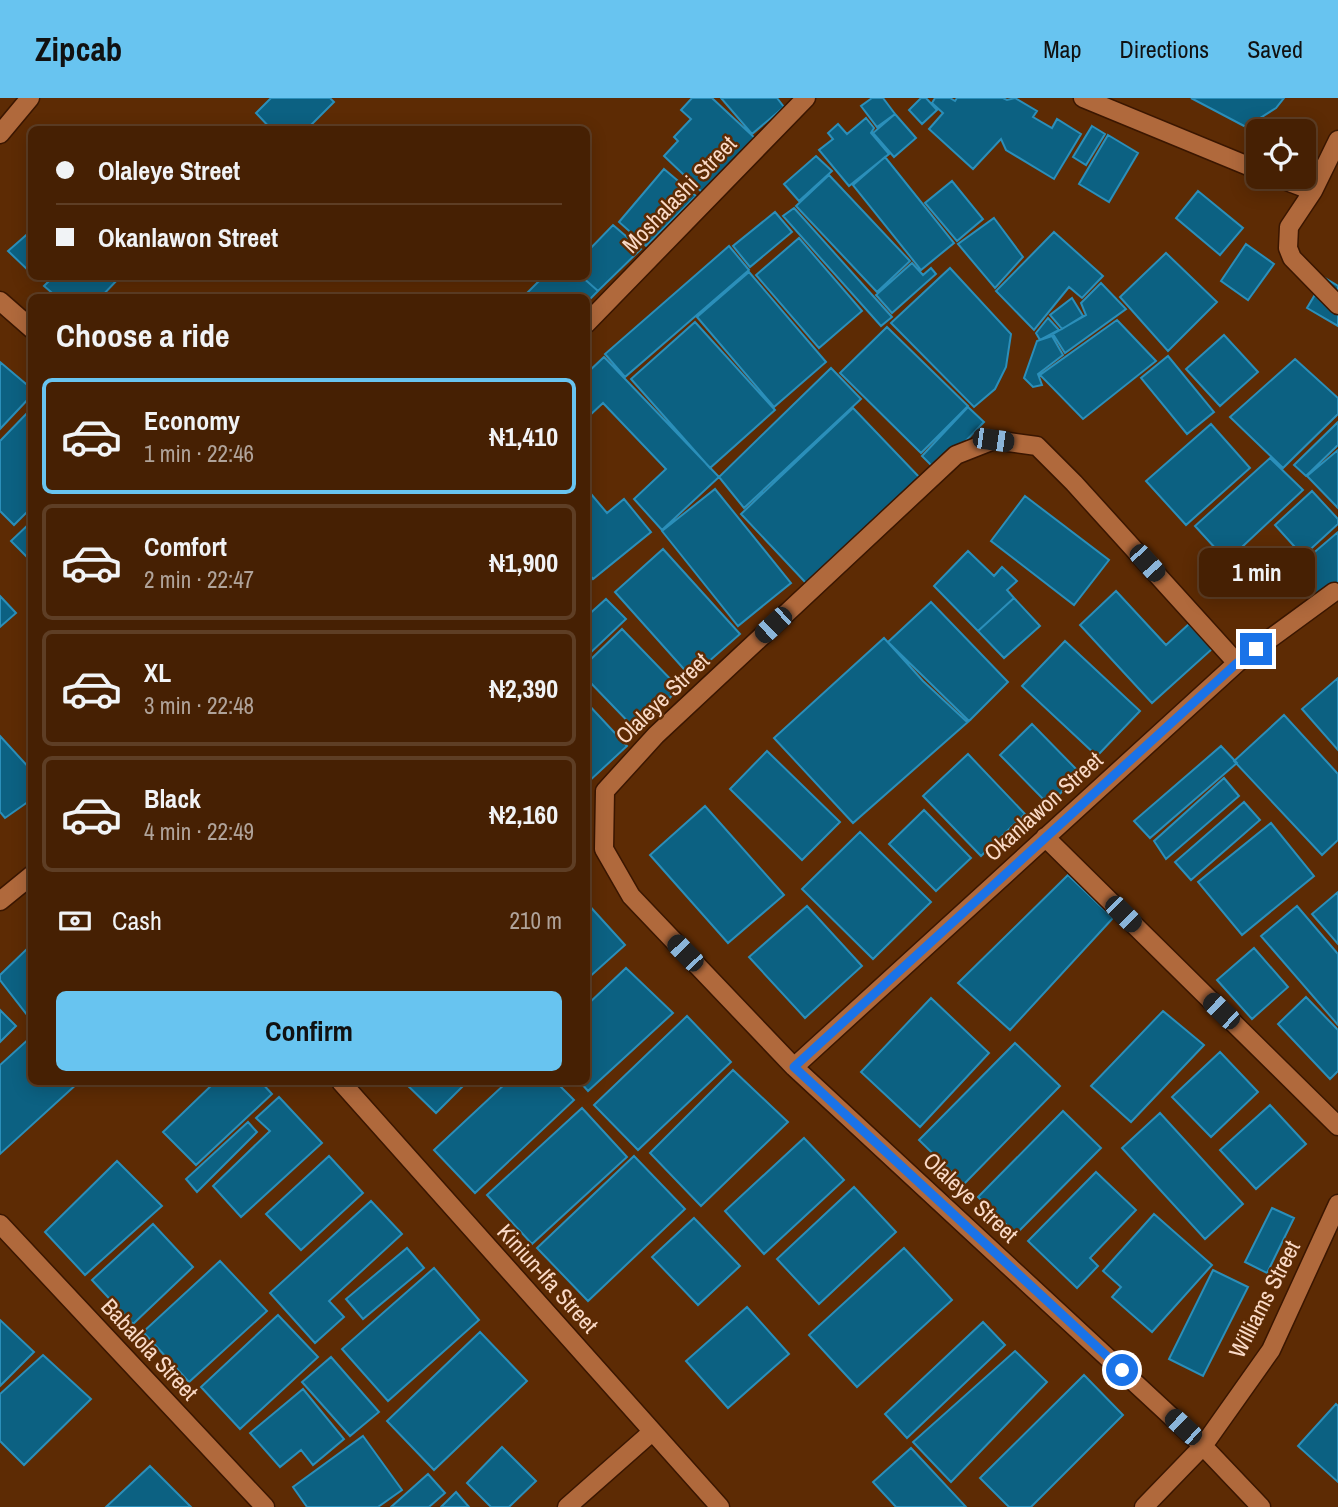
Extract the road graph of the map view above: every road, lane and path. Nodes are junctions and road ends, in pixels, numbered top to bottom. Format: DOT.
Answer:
graph roads {
  1 [pos="30,98"];
  2 [pos="806,98"];
  3 [pos="1083,98"];
  4 [pos="0,134"];
  5 [pos="1338,140"];
  6 [pos="1246,165"];
  7 [pos="1308,189"];
  8 [pos="1313,191"];
  9 [pos="0,301"];
  10 [pos="1338,305"];
  11 [pos="590,320"];
  12 [pos="28,326"];
  13 [pos="1334,592"];
  14 [pos="1237,663"];
  15 [pos="1045,837"];
  16 [pos="28,877"];
  17 [pos="0,901"];
  18 [pos="794,1067"];
  19 [pos="344,1085"];
  20 [pos="1338,1126"];
  21 [pos="1338,1204"];
  22 [pos="0,1224"];
  23 [pos="652,1432"];
  24 [pos="1203,1446"];
  25 [pos="265,1507"];
  26 [pos="567,1507"];
  27 [pos="720,1507"];
  28 [pos="1144,1507"];
  29 [pos="1261,1507"];
  1 -- 4 [label="street"];
  2 -- 11 [label="street, Moshalashi Street"];
  3 -- 6 [label="street"];
  5 -- 8 [label="street"];
  7 -- 8 [label="street"];
  8 -- 10 [label="street"];
  9 -- 12 [label="street"];
  13 -- 14 [label="street, Okanlawon Street"];
  14 -- 15 [label="street, Okanlawon Street"];
  14 -- 18 [label="street, Olaleye Street"];
  15 -- 18 [label="street, Okanlawon Street"];
  15 -- 20 [label="street"];
  16 -- 17 [label="street"];
  18 -- 24 [label="street, Olaleye Street"];
  19 -- 23 [label="street, Kiniun-Ifa Street"];
  21 -- 24 [label="street, Williams Street"];
  22 -- 25 [label="street, Babalola Street"];
  23 -- 26 [label="street"];
  23 -- 27 [label="street, Kiniun-Ifa Street"];
  24 -- 28 [label="street, Williams Street"];
  24 -- 29 [label="street, Olaleye Street"];
}
